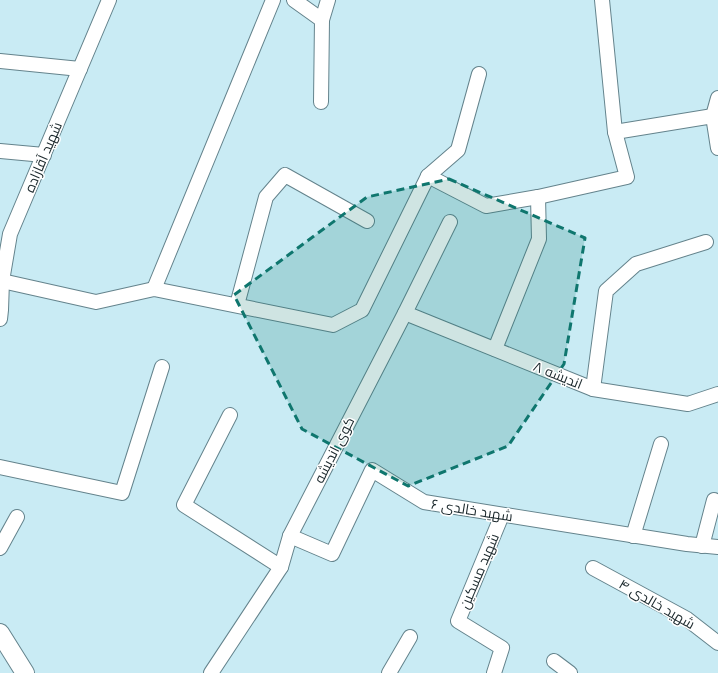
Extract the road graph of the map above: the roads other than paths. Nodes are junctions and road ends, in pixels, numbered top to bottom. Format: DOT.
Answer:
graph roads {
  1 [pos="109,0"];
  2 [pos="273,0"];
  3 [pos="294,0"];
  4 [pos="328,0"];
  5 [pos="602,0"];
  6 [pos="322,20"];
  7 [pos="0,61"];
  8 [pos="80,69"];
  9 [pos="479,74"];
  10 [pos="718,98"];
  11 [pos="321,102"];
  12 [pos="713,116"];
  13 [pos="615,132"];
  14 [pos="718,148"];
  15 [pos="0,151"];
  16 [pos="44,155"];
  17 [pos="428,176"];
  18 [pos="538,197"];
  19 [pos="368,221"];
  20 [pos="450,222"];
  21 [pos="5,233"];
  22 [pos="706,242"];
  23 [pos="2,281"];
  24 [pos="154,289"];
  25 [pos="237,305"];
  26 [pos="406,313"];
  27 [pos="0,319"];
  28 [pos="495,349"];
  29 [pos="162,367"];
  30 [pos="593,389"];
  31 [pos="718,394"];
  32 [pos="230,415"];
  33 [pos="661,444"];
  34 [pos="0,467"];
  35 [pos="714,500"];
  36 [pos="502,514"];
  37 [pos="17,517"];
  38 [pos="290,536"];
  39 [pos="633,536"];
  40 [pos="702,546"];
  41 [pos="718,547"];
  42 [pos="0,548"];
  43 [pos="281,567"];
  44 [pos="593,568"];
  45 [pos="0,633"];
  46 [pos="410,637"];
  47 [pos="718,643"];
  48 [pos="554,661"];
  49 [pos="21,670"];
  50 [pos="211,673"];
  51 [pos="389,673"];
  52 [pos="494,673"];
  53 [pos="570,673"];
  1 -- 8 [label="street, شهید آقازاده"];
  2 -- 24 [label="street"];
  3 -- 6 [label="street"];
  4 -- 6 [label="street"];
  5 -- 13 [label="street"];
  6 -- 11 [label="street"];
  7 -- 8 [label="street"];
  8 -- 16 [label="street, شهید آقازاده"];
  9 -- 17 [label="street"];
  10 -- 12 [label="street"];
  12 -- 13 [label="street"];
  12 -- 14 [label="street"];
  13 -- 18 [label="street"];
  15 -- 16 [label="street"];
  16 -- 21 [label="street, شهید آقازاده"];
  17 -- 18 [label="street"];
  17 -- 25 [label="street"];
  18 -- 28 [label="street"];
  19 -- 25 [label="street"];
  20 -- 26 [label="street, کوی اندیشه"];
  21 -- 23 [label="street, شهید آقازاده"];
  22 -- 30 [label="street"];
  23 -- 24 [label="street"];
  23 -- 27 [label="street, شهید آقازاده"];
  24 -- 25 [label="street"];
  26 -- 28 [label="street, اندیشه ۸"];
  26 -- 38 [label="street, کوی اندیشه"];
  28 -- 30 [label="street, اندیشه ۸"];
  29 -- 34 [label="street"];
  30 -- 31 [label="street, اندیشه ۸"];
  32 -- 43 [label="street"];
  33 -- 39 [label="street"];
  35 -- 40 [label="street"];
  36 -- 38 [label="street, شهید خالدی ۶"];
  36 -- 39 [label="street, شهید خالدی ۶"];
  36 -- 52 [label="street, شهید مسکین"];
  37 -- 42 [label="street"];
  38 -- 43 [label="street, کوی اندیشه"];
  39 -- 40 [label="street, شهید خالدی ۶"];
  40 -- 41 [label="street, شهید خالدی ۶"];
  43 -- 50 [label="street, کوی اندیشه"];
  44 -- 47 [label="street, شهید خالدی ۴"];
  45 -- 49 [label="street"];
  46 -- 51 [label="street"];
  48 -- 53 [label="street"];
}
